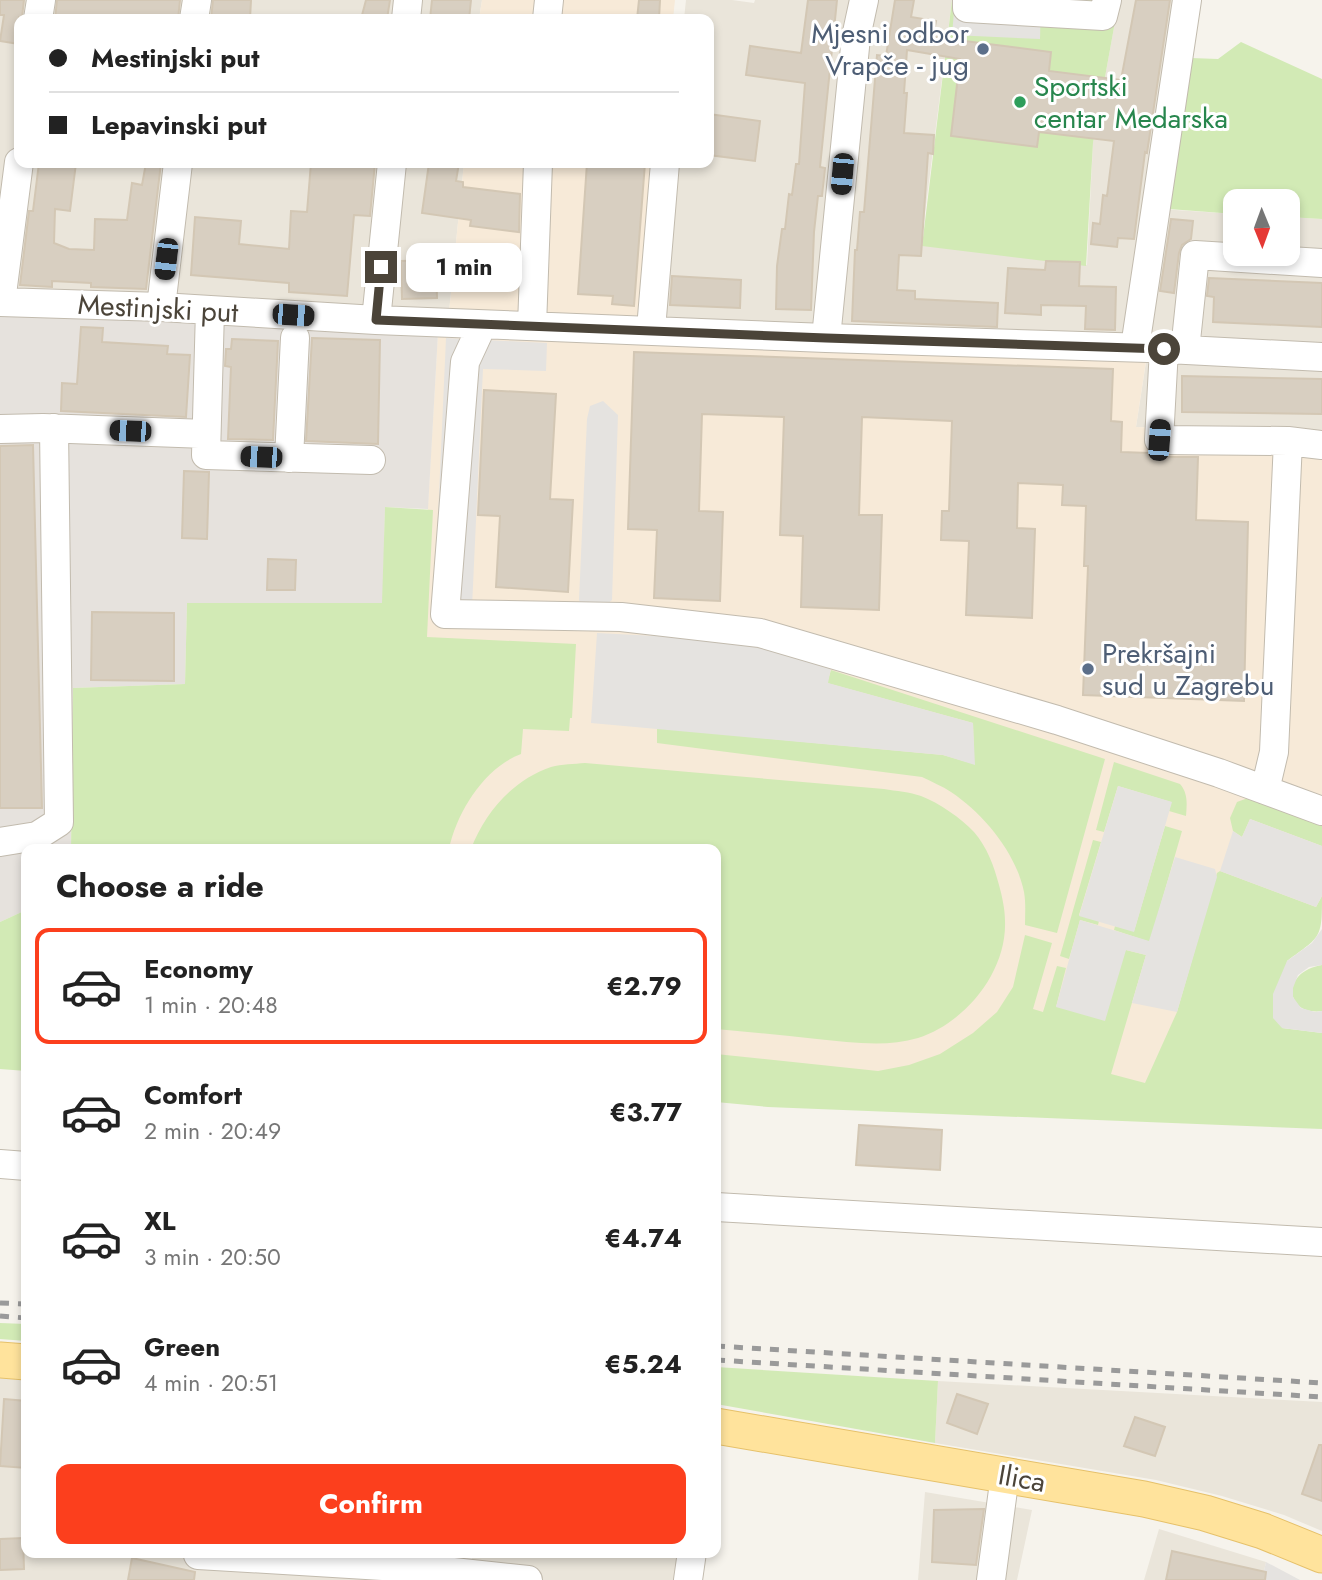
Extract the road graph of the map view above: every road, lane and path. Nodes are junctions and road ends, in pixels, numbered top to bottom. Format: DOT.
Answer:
graph roads {
  1 [pos="863,0"];
  2 [pos="967,0"];
  3 [pos="1108,0"];
  4 [pos="1187,0"];
  5 [pos="18,168"];
  6 [pos="177,168"];
  7 [pos="391,168"];
  8 [pos="538,168"];
  9 [pos="665,168"];
  10 [pos="1322,263"];
  11 [pos="0,302"];
  12 [pos="161,307"];
  13 [pos="210,310"];
  14 [pos="376,320"];
  15 [pos="533,326"];
  16 [pos="651,329"];
  17 [pos="478,334"];
  18 [pos="295,338"];
  19 [pos="826,338"];
  20 [pos="1135,347"];
  21 [pos="1174,349"];
  22 [pos="1322,357"];
  23 [pos="54,428"];
  24 [pos="0,429"];
  25 [pos="206,434"];
  26 [pos="1288,441"];
  27 [pos="1322,444"];
  28 [pos="289,458"];
  29 [pos="371,460"];
  30 [pos="1265,790"];
  31 [pos="1322,811"];
  32 [pos="0,842"];
  33 [pos="0,1164"];
  34 [pos="21,1166"];
  35 [pos="721,1207"];
  36 [pos="1322,1242"];
  37 [pos="0,1360"];
  38 [pos="21,1362"];
  39 [pos="721,1427"];
  40 [pos="1005,1475"];
  41 [pos="1322,1555"];
  42 [pos="248,1558"];
  43 [pos="691,1558"];
  44 [pos="528,1580"];
  45 [pos="688,1580"];
  46 [pos="990,1580"];
  1 -- 19 [label="street"];
  2 -- 3 [label="street"];
  4 -- 20 [label="street"];
  5 -- 11 [label="street"];
  6 -- 12 [label="street"];
  7 -- 14 [label="street"];
  8 -- 15 [label="street"];
  9 -- 16 [label="street"];
  10 -- 21 [label="street"];
  11 -- 12 [label="street, Mestinjski put"];
  12 -- 13 [label="street, Mestinjski put"];
  13 -- 14 [label="street, Mestinjski put"];
  13 -- 25 [label="street"];
  14 -- 15 [label="street, Mestinjski put"];
  15 -- 16 [label="street, Mestinjski put"];
  16 -- 19 [label="street, Mestinjski put"];
  17 -- 30 [label="street"];
  18 -- 28 [label="street"];
  19 -- 20 [label="street, Mestinjski put"];
  20 -- 21 [label="street, Mestinjski put"];
  21 -- 22 [label="street, Mestinjski put"];
  21 -- 26 [label="street"];
  23 -- 24 [label="street"];
  23 -- 25 [label="street"];
  23 -- 32 [label="street"];
  25 -- 28 [label="street"];
  26 -- 27 [label="street"];
  26 -- 30 [label="street"];
  28 -- 29 [label="street"];
  30 -- 31 [label="street"];
  33 -- 34 [label="street"];
  35 -- 36 [label="street"];
  37 -- 38 [label="main road"];
  39 -- 40 [label="main road, Ilica"];
  40 -- 41 [label="main road, Ilica"];
  40 -- 46 [label="street"];
  42 -- 44 [label="street"];
  43 -- 45 [label="street"];
}
